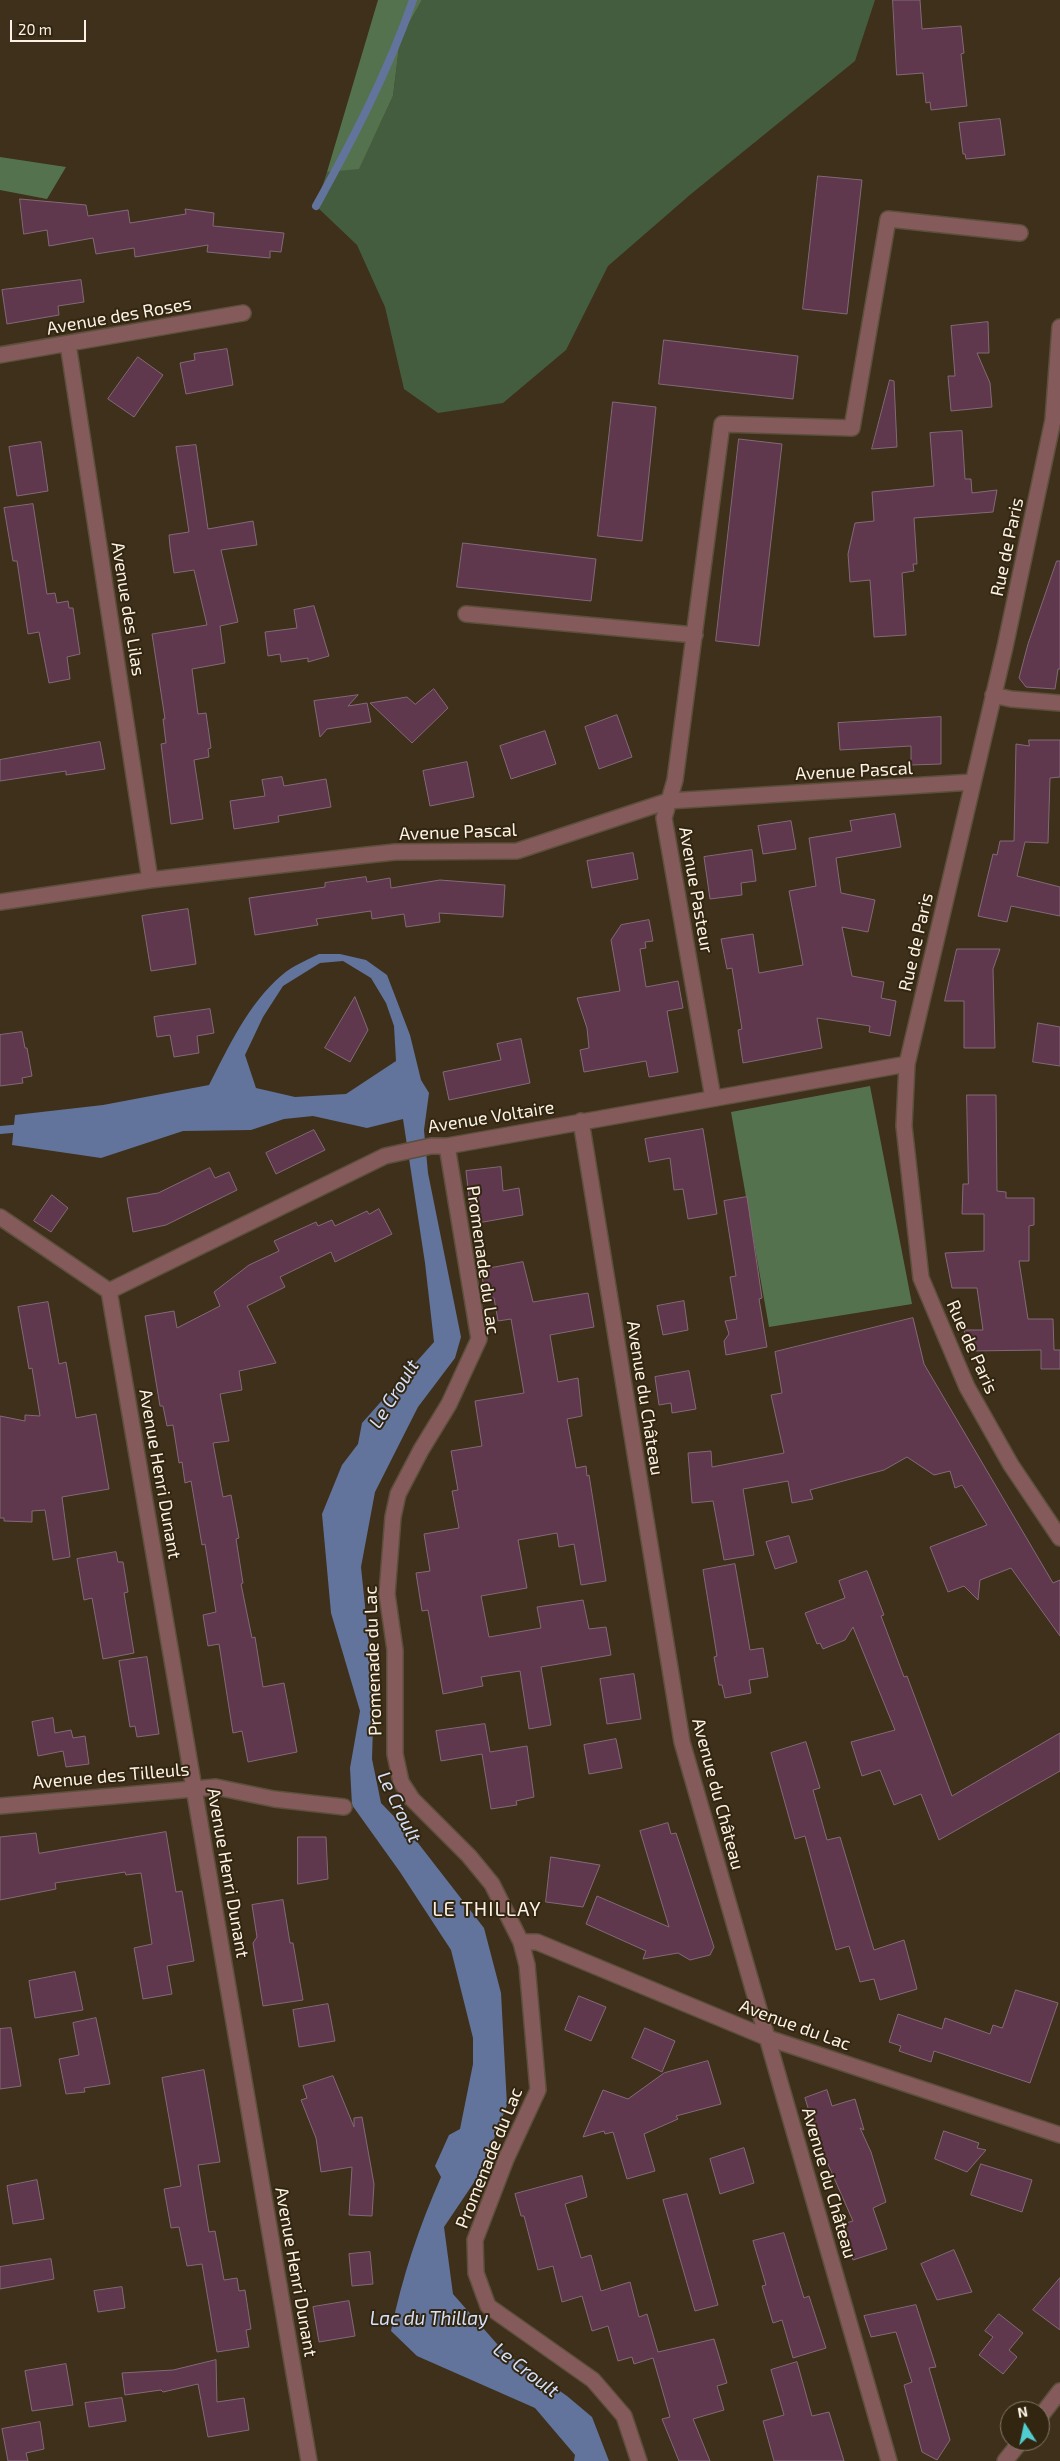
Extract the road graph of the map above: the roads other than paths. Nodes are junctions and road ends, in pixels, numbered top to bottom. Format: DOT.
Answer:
graph roads {
  1 [pos="1020,233"];
  2 [pos="244,313"];
  3 [pos="1060,327"];
  4 [pos="68,344"];
  5 [pos="1059,345"];
  6 [pos="0,355"];
  7 [pos="466,614"];
  8 [pos="695,635"];
  9 [pos="993,695"];
  10 [pos="1060,703"];
  11 [pos="973,782"];
  12 [pos="668,801"];
  13 [pos="150,880"];
  14 [pos="0,902"];
  15 [pos="907,1064"];
  16 [pos="714,1098"];
  17 [pos="581,1121"];
  18 [pos="447,1146"];
  19 [pos="0,1217"];
  20 [pos="109,1292"];
  21 [pos="1060,1538"];
  22 [pos="194,1787"];
  23 [pos="0,1806"];
  24 [pos="344,1806"];
  25 [pos="521,1942"];
  26 [pos="768,2038"];
  27 [pos="1060,2136"];
  28 [pos="1060,2391"];
  29 [pos="1050,2404"];
  30 [pos="1013,2451"];
  31 [pos="309,2461"];
  32 [pos="639,2461"];
  33 [pos="889,2461"];
  34 [pos="1005,2461"];
  1 -- 8 [label="street, Avenue Pasteur"];
  2 -- 4 [label="street, Avenue des Roses"];
  3 -- 5 [label="street, Rue de Paris"];
  4 -- 6 [label="street, Avenue des Roses"];
  4 -- 13 [label="street, Avenue des Lilas"];
  5 -- 9 [label="street, Rue de Paris"];
  7 -- 8 [label="street"];
  8 -- 12 [label="street, Avenue Pasteur"];
  9 -- 10 [label="street"];
  9 -- 11 [label="street, Rue de Paris"];
  11 -- 12 [label="street, Avenue Pascal"];
  11 -- 15 [label="street, Rue de Paris"];
  12 -- 13 [label="street, Avenue Pascal"];
  12 -- 16 [label="street, Avenue Pasteur"];
  13 -- 14 [label="street, Avenue Pascal"];
  15 -- 16 [label="street, Avenue Voltaire"];
  15 -- 21 [label="street, Rue de Paris"];
  16 -- 17 [label="street, Avenue Voltaire"];
  17 -- 18 [label="street, Avenue Voltaire"];
  17 -- 26 [label="street, Avenue du Château"];
  18 -- 20 [label="street, Avenue Voltaire"];
  18 -- 25 [label="street, Promenade du Lac"];
  19 -- 20 [label="street"];
  20 -- 22 [label="street, Avenue Henri Dunant"];
  22 -- 23 [label="street, Avenue des Tilleuls"];
  22 -- 24 [label="street, Avenue des Tilleuls"];
  22 -- 31 [label="street, Avenue Henri Dunant"];
  25 -- 26 [label="street, Avenue du Lac"];
  25 -- 32 [label="street, Promenade du Lac"];
  26 -- 27 [label="street, Avenue du Lac"];
  26 -- 33 [label="street, Avenue du Château"];
  28 -- 29 [label="street"];
  30 -- 34 [label="street"];
}
